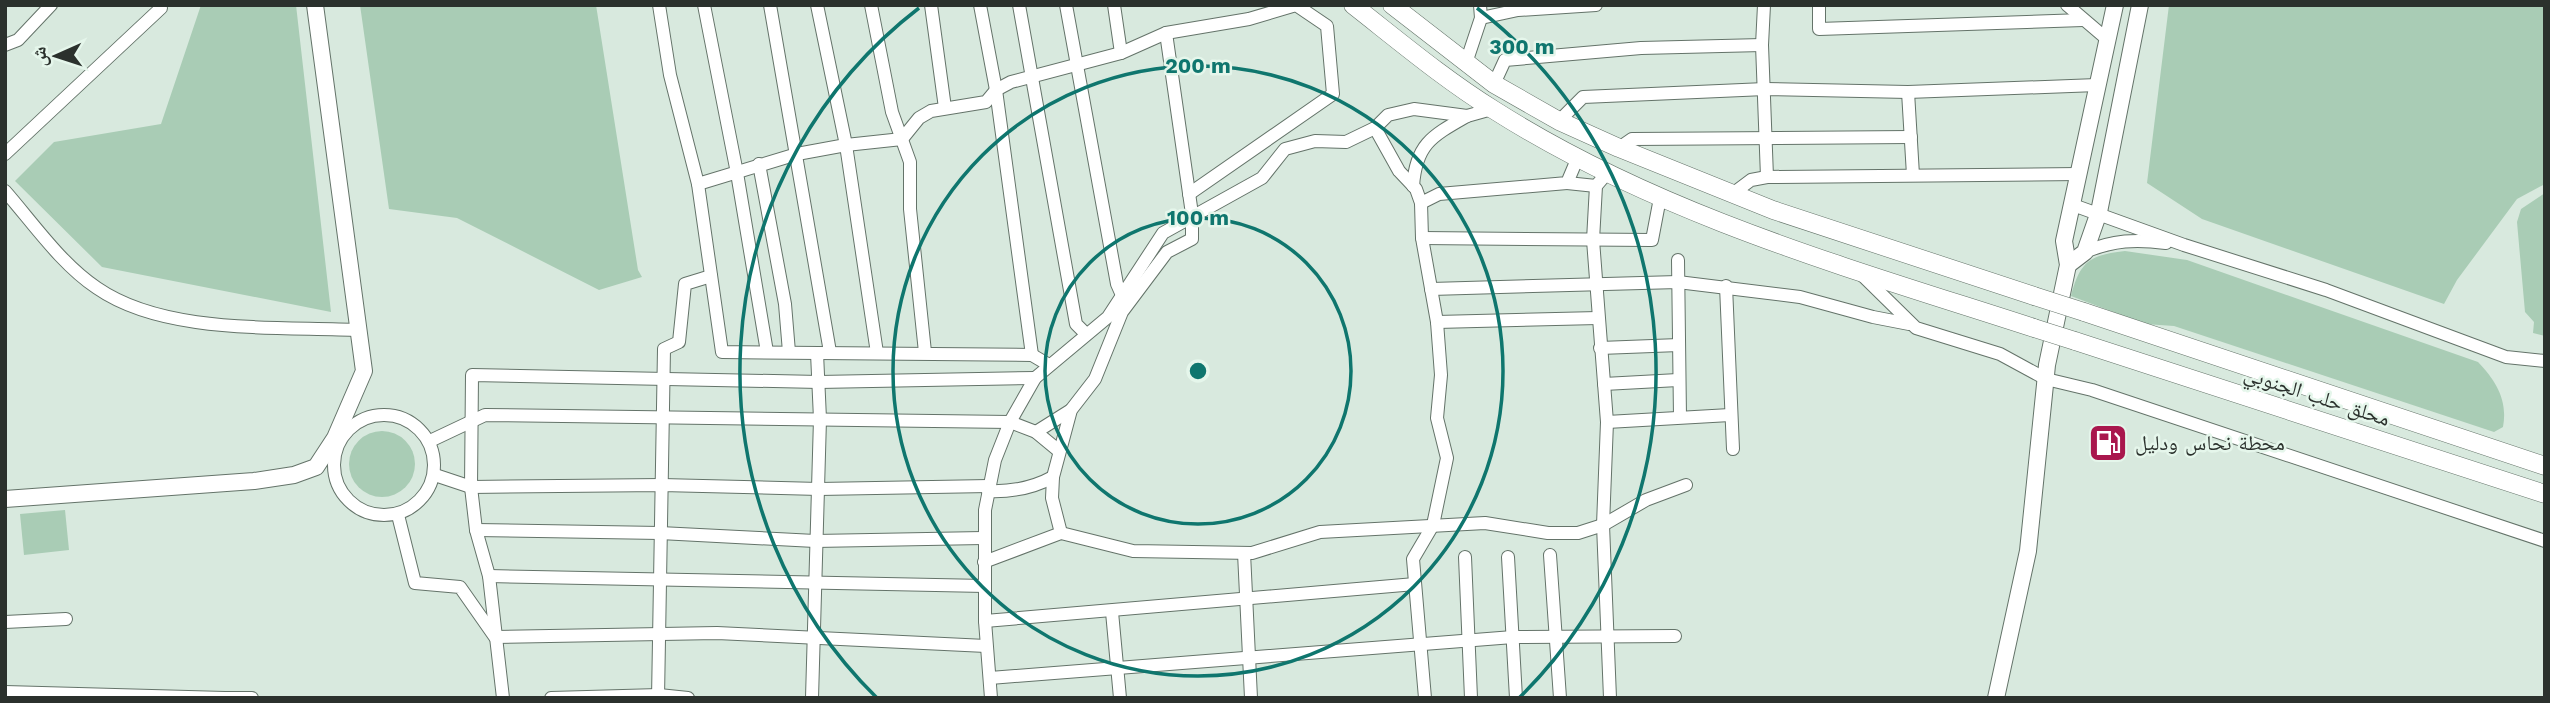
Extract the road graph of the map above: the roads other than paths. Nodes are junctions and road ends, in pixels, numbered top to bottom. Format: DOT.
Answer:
graph roads {
  1 [pos="51,5"];
  2 [pos="315,5"];
  3 [pos="659,5"];
  4 [pos="704,5"];
  5 [pos="770,5"];
  6 [pos="817,5"];
  7 [pos="871,5"];
  8 [pos="931,5"];
  9 [pos="980,5"];
  10 [pos="1019,5"];
  11 [pos="1066,5"];
  12 [pos="1114,5"];
  13 [pos="1353,5"];
  14 [pos="1392,5"];
  15 [pos="1595,5"];
  16 [pos="1764,5"];
  17 [pos="1819,5"];
  18 [pos="2067,5"];
  19 [pos="2115,5"];
  20 [pos="2140,5"];
  21 [pos="159,6"];
  22 [pos="1481,12"];
  23 [pos="2083,20"];
  24 [pos="1166,33"];
  25 [pos="2108,40"];
  26 [pos="1762,44"];
  27 [pos="5,45"];
  28 [pos="1121,53"];
  29 [pos="1466,63"];
  30 [pos="1078,65"];
  31 [pos="1033,78"];
  32 [pos="1494,84"];
  33 [pos="2097,85"];
  34 [pos="1765,89"];
  35 [pos="996,90"];
  36 [pos="1908,92"];
  37 [pos="945,108"];
  38 [pos="1492,109"];
  39 [pos="1467,116"];
  40 [pos="1559,121"];
  41 [pos="1375,128"];
  42 [pos="1766,136"];
  43 [pos="1911,137"];
  44 [pos="902,139"];
  45 [pos="846,145"];
  46 [pos="1619,148"];
  47 [pos="5,154"];
  48 [pos="797,154"];
  49 [pos="1578,157"];
  50 [pos="759,164"];
  51 [pos="737,173"];
  52 [pos="2079,174"];
  53 [pos="1913,175"];
  54 [pos="1767,177"];
  55 [pos="1602,179"];
  56 [pos="1567,183"];
  57 [pos="698,184"];
  58 [pos="1413,186"];
  59 [pos="5,191"];
  60 [pos="1189,194"];
  61 [pos="1731,195"];
  62 [pos="1660,198"];
  63 [pos="1421,203"];
  64 [pos="2073,205"];
  65 [pos="2099,212"];
  66 [pos="1192,214"];
  67 [pos="1422,238"];
  68 [pos="1593,240"];
  69 [pos="2184,245"];
  70 [pos="2085,252"];
  71 [pos="1678,260"];
  72 [pos="2068,265"];
  73 [pos="1850,269"];
  74 [pos="711,276"];
  75 [pos="1678,282"];
  76 [pos="1597,286"];
  77 [pos="1727,286"];
  78 [pos="1909,288"];
  79 [pos="1431,289"];
  80 [pos="1121,293"];
  81 [pos="1598,318"];
  82 [pos="1906,321"];
  83 [pos="1437,322"];
  84 [pos="359,330"];
  85 [pos="1086,334"];
  86 [pos="1679,345"];
  87 [pos="1600,348"];
  88 [pos="767,352"];
  89 [pos="789,352"];
  90 [pos="925,352"];
  91 [pos="823,353"];
  92 [pos="877,353"];
  93 [pos="1032,355"];
  94 [pos="2545,361"];
  95 [pos="1049,365"];
  96 [pos="664,377"];
  97 [pos="1035,378"];
  98 [pos="2046,379"];
  99 [pos="1678,380"];
  100 [pos="819,382"];
  101 [pos="1604,384"];
  102 [pos="1071,410"];
  103 [pos="1730,415"];
  104 [pos="664,417"];
  105 [pos="1680,417"];
  106 [pos="820,419"];
  107 [pos="1010,422"];
  108 [pos="1607,422"];
  109 [pos="472,423"];
  110 [pos="1036,432"];
  111 [pos="430,441"];
  112 [pos="1733,449"];
  113 [pos="1059,450"];
  114 [pos="2545,466"];
  115 [pos="435,475"];
  116 [pos="1053,477"];
  117 [pos="662,485"];
  118 [pos="1686,485"];
  119 [pos="471,487"];
  120 [pos="989,488"];
  121 [pos="818,489"];
  122 [pos="2545,494"];
  123 [pos="5,499"];
  124 [pos="398,514"];
  125 [pos="1433,526"];
  126 [pos="1603,526"];
  127 [pos="477,530"];
  128 [pos="660,533"];
  129 [pos="1061,533"];
  130 [pos="983,538"];
  131 [pos="815,541"];
  132 [pos="2545,541"];
  133 [pos="1244,553"];
  134 [pos="1550,555"];
  135 [pos="1465,557"];
  136 [pos="1508,557"];
  137 [pos="984,562"];
  138 [pos="489,576"];
  139 [pos="660,580"];
  140 [pos="814,583"];
  141 [pos="1415,584"];
  142 [pos="985,586"];
  143 [pos="1246,599"];
  144 [pos="1112,612"];
  145 [pos="66,619"];
  146 [pos="985,621"];
  147 [pos="5,622"];
  148 [pos="658,634"];
  149 [pos="1607,635"];
  150 [pos="1675,636"];
  151 [pos="495,637"];
  152 [pos="814,637"];
  153 [pos="1513,637"];
  154 [pos="1556,638"];
  155 [pos="1469,640"];
  156 [pos="1420,644"];
  157 [pos="986,646"];
  158 [pos="1249,658"];
  159 [pos="1118,667"];
  160 [pos="990,678"];
  161 [pos="5,692"];
  162 [pos="658,696"];
  163 [pos="225,698"];
  164 [pos="252,698"];
  165 [pos="503,698"];
  166 [pos="551,698"];
  167 [pos="688,698"];
  168 [pos="812,698"];
  169 [pos="991,698"];
  170 [pos="1120,698"];
  171 [pos="1251,698"];
  172 [pos="1425,698"];
  173 [pos="1471,698"];
  174 [pos="1516,698"];
  175 [pos="1560,698"];
  176 [pos="1610,698"];
  177 [pos="1997,698"];
  1 -- 27 [label="street"];
  2 -- 84 [label="main road"];
  3 -- 57 [label="street"];
  4 -- 51 [label="street"];
  5 -- 48 [label="street"];
  6 -- 45 [label="street"];
  7 -- 44 [label="street"];
  8 -- 37 [label="street"];
  9 -- 35 [label="street"];
  10 -- 31 [label="street"];
  11 -- 30 [label="street"];
  12 -- 28 [label="street"];
  13 -- 38 [label="highway, محلق حلب الجنوبي"];
  14 -- 29 [label="highway, محلق حلب الجنوبي"];
  15 -- 22 [label="street"];
  16 -- 26 [label="street"];
  17 -- 23 [label="street"];
  18 -- 23 [label="street"];
  19 -- 25 [label="main road"];
  20 -- 65 [label="main road"];
  21 -- 47 [label="street"];
  22 -- 29 [label="street"];
  23 -- 25 [label="street"];
  24 -- 28 [label="street"];
  24 -- 60 [label="street"];
  24 -- 60 [label="street"];
  25 -- 33 [label="main road"];
  26 -- 32 [label="street"];
  26 -- 34 [label="street"];
  28 -- 30 [label="street"];
  29 -- 32 [label="highway, محلق حلب الجنوبي"];
  30 -- 31 [label="street"];
  30 -- 80 [label="street"];
  31 -- 35 [label="street"];
  31 -- 85 [label="street"];
  32 -- 40 [label="highway, محلق حلب الجنوبي"];
  33 -- 36 [label="street"];
  33 -- 52 [label="main road"];
  34 -- 36 [label="street"];
  34 -- 40 [label="street"];
  34 -- 42 [label="street"];
  35 -- 37 [label="street"];
  35 -- 93 [label="street"];
  36 -- 43 [label="street"];
  37 -- 44 [label="street"];
  38 -- 39 [label="street"];
  38 -- 49 [label="highway, محلق حلب الجنوبي"];
  39 -- 41 [label="street"];
  39 -- 58 [label="street"];
  40 -- 46 [label="highway, محلق حلب الجنوبي"];
  41 -- 58 [label="street"];
  41 -- 66 [label="street"];
  42 -- 43 [label="street"];
  42 -- 46 [label="street"];
  42 -- 54 [label="street"];
  43 -- 53 [label="street"];
  44 -- 45 [label="street"];
  44 -- 90 [label="street"];
  45 -- 48 [label="street"];
  45 -- 92 [label="street"];
  46 -- 61 [label="highway, محلق حلب الجنوبي"];
  48 -- 50 [label="street"];
  48 -- 91 [label="street"];
  49 -- 55 [label="highway, محلق حلب الجنوبي"];
  49 -- 56 [label="street"];
  50 -- 51 [label="street"];
  50 -- 89 [label="street"];
  51 -- 57 [label="street"];
  51 -- 88 [label="street"];
  52 -- 53 [label="street"];
  52 -- 64 [label="main road"];
  53 -- 54 [label="street"];
  54 -- 61 [label="street"];
  55 -- 56 [label="street"];
  55 -- 62 [label="highway, محلق حلب الجنوبي"];
  55 -- 68 [label="street"];
  56 -- 63 [label="street"];
  57 -- 74 [label="street"];
  58 -- 63 [label="street"];
  59 -- 84 [label="street"];
  60 -- 66 [label="street"];
  61 -- 114 [label="highway, محلق حلب الجنوبي, bridge"];
  62 -- 68 [label="street"];
  62 -- 73 [label="highway, محلق حلب الجنوبي"];
  63 -- 67 [label="street"];
  64 -- 65 [label="street"];
  64 -- 72 [label="main road"];
  65 -- 69 [label="street"];
  65 -- 70 [label="main road"];
  66 -- 80 [label="street"];
  66 -- 102 [label="street"];
  67 -- 68 [label="street"];
  67 -- 79 [label="street"];
  68 -- 76 [label="street"];
  69 -- 70 [label="street"];
  69 -- 94 [label="street"];
  70 -- 72 [label="main road"];
  71 -- 75 [label="street"];
  72 -- 98 [label="main road"];
  73 -- 78 [label="highway, محلق حلب الجنوبي"];
  73 -- 82 [label="street"];
  74 -- 88 [label="street"];
  74 -- 96 [label="street"];
  75 -- 76 [label="street"];
  75 -- 77 [label="street"];
  75 -- 86 [label="street"];
  76 -- 79 [label="street"];
  76 -- 81 [label="street"];
  77 -- 82 [label="street"];
  77 -- 103 [label="street"];
  78 -- 82 [label="street"];
  78 -- 122 [label="highway, محلق حلب الجنوبي, bridge"];
  79 -- 83 [label="street"];
  80 -- 85 [label="street"];
  81 -- 83 [label="street"];
  81 -- 87 [label="street"];
  82 -- 98 [label="street"];
  83 -- 125 [label="street"];
  84 -- 123 [label="main road"];
  85 -- 95 [label="street"];
  86 -- 87 [label="street"];
  86 -- 99 [label="street"];
  87 -- 101 [label="street"];
  88 -- 89 [label="street"];
  89 -- 91 [label="street"];
  90 -- 92 [label="street"];
  90 -- 93 [label="street"];
  91 -- 92 [label="street"];
  91 -- 100 [label="street"];
  93 -- 95 [label="street"];
  95 -- 97 [label="street"];
  96 -- 100 [label="street"];
  96 -- 104 [label="street"];
  96 -- 109 [label="street"];
  97 -- 100 [label="street"];
  97 -- 107 [label="street"];
  98 -- 132 [label="street"];
  98 -- 177 [label="main road"];
  99 -- 101 [label="street"];
  99 -- 105 [label="street"];
  100 -- 106 [label="street"];
  101 -- 108 [label="street"];
  102 -- 110 [label="street"];
  102 -- 113 [label="street"];
  103 -- 105 [label="street"];
  103 -- 112 [label="street"];
  104 -- 106 [label="street"];
  104 -- 109 [label="street"];
  104 -- 117 [label="street"];
  105 -- 108 [label="street"];
  106 -- 107 [label="street"];
  106 -- 121 [label="street"];
  107 -- 110 [label="street"];
  107 -- 120 [label="street"];
  108 -- 126 [label="street"];
  109 -- 111 [label="street"];
  109 -- 119 [label="street"];
  110 -- 113 [label="street"];
  111 -- 115 [label="street"];
  111 -- 124 [label="street"];
  113 -- 116 [label="street"];
  115 -- 119 [label="street"];
  115 -- 124 [label="street"];
  116 -- 120 [label="street"];
  116 -- 129 [label="street"];
  117 -- 119 [label="street"];
  117 -- 121 [label="street"];
  117 -- 128 [label="street"];
  118 -- 126 [label="street"];
  119 -- 127 [label="street"];
  120 -- 121 [label="street"];
  120 -- 130 [label="street"];
  121 -- 131 [label="street"];
  124 -- 151 [label="street"];
  125 -- 126 [label="street"];
  125 -- 133 [label="street"];
  125 -- 141 [label="street"];
  126 -- 149 [label="street"];
  127 -- 128 [label="street"];
  127 -- 138 [label="street"];
  128 -- 131 [label="street"];
  128 -- 139 [label="street"];
  129 -- 133 [label="street"];
  129 -- 137 [label="street"];
  130 -- 131 [label="street"];
  130 -- 137 [label="street"];
  131 -- 140 [label="street"];
  133 -- 143 [label="street"];
  134 -- 154 [label="street"];
  135 -- 155 [label="street"];
  136 -- 153 [label="street"];
  137 -- 142 [label="street"];
  138 -- 139 [label="street"];
  138 -- 151 [label="street"];
  139 -- 140 [label="street"];
  139 -- 148 [label="street"];
  140 -- 142 [label="street"];
  140 -- 152 [label="street"];
  141 -- 143 [label="street"];
  141 -- 156 [label="street"];
  142 -- 146 [label="street"];
  143 -- 144 [label="street"];
  143 -- 158 [label="street"];
  144 -- 146 [label="street"];
  144 -- 159 [label="street"];
  145 -- 147 [label="street"];
  146 -- 157 [label="street"];
  148 -- 151 [label="street"];
  148 -- 152 [label="street"];
  148 -- 162 [label="street"];
  149 -- 150 [label="street"];
  149 -- 154 [label="street"];
  149 -- 176 [label="street"];
  151 -- 165 [label="street"];
  152 -- 157 [label="street"];
  152 -- 168 [label="street"];
  153 -- 154 [label="street"];
  153 -- 155 [label="street"];
  153 -- 174 [label="street"];
  154 -- 175 [label="street"];
  155 -- 156 [label="street"];
  155 -- 173 [label="street"];
  156 -- 158 [label="street"];
  156 -- 172 [label="street"];
  157 -- 160 [label="street"];
  158 -- 159 [label="street"];
  158 -- 171 [label="street"];
  159 -- 160 [label="street"];
  159 -- 170 [label="street"];
  160 -- 169 [label="street"];
  161 -- 163 [label="street"];
  162 -- 166 [label="street"];
  162 -- 167 [label="street"];
  163 -- 164 [label="street"];
}
